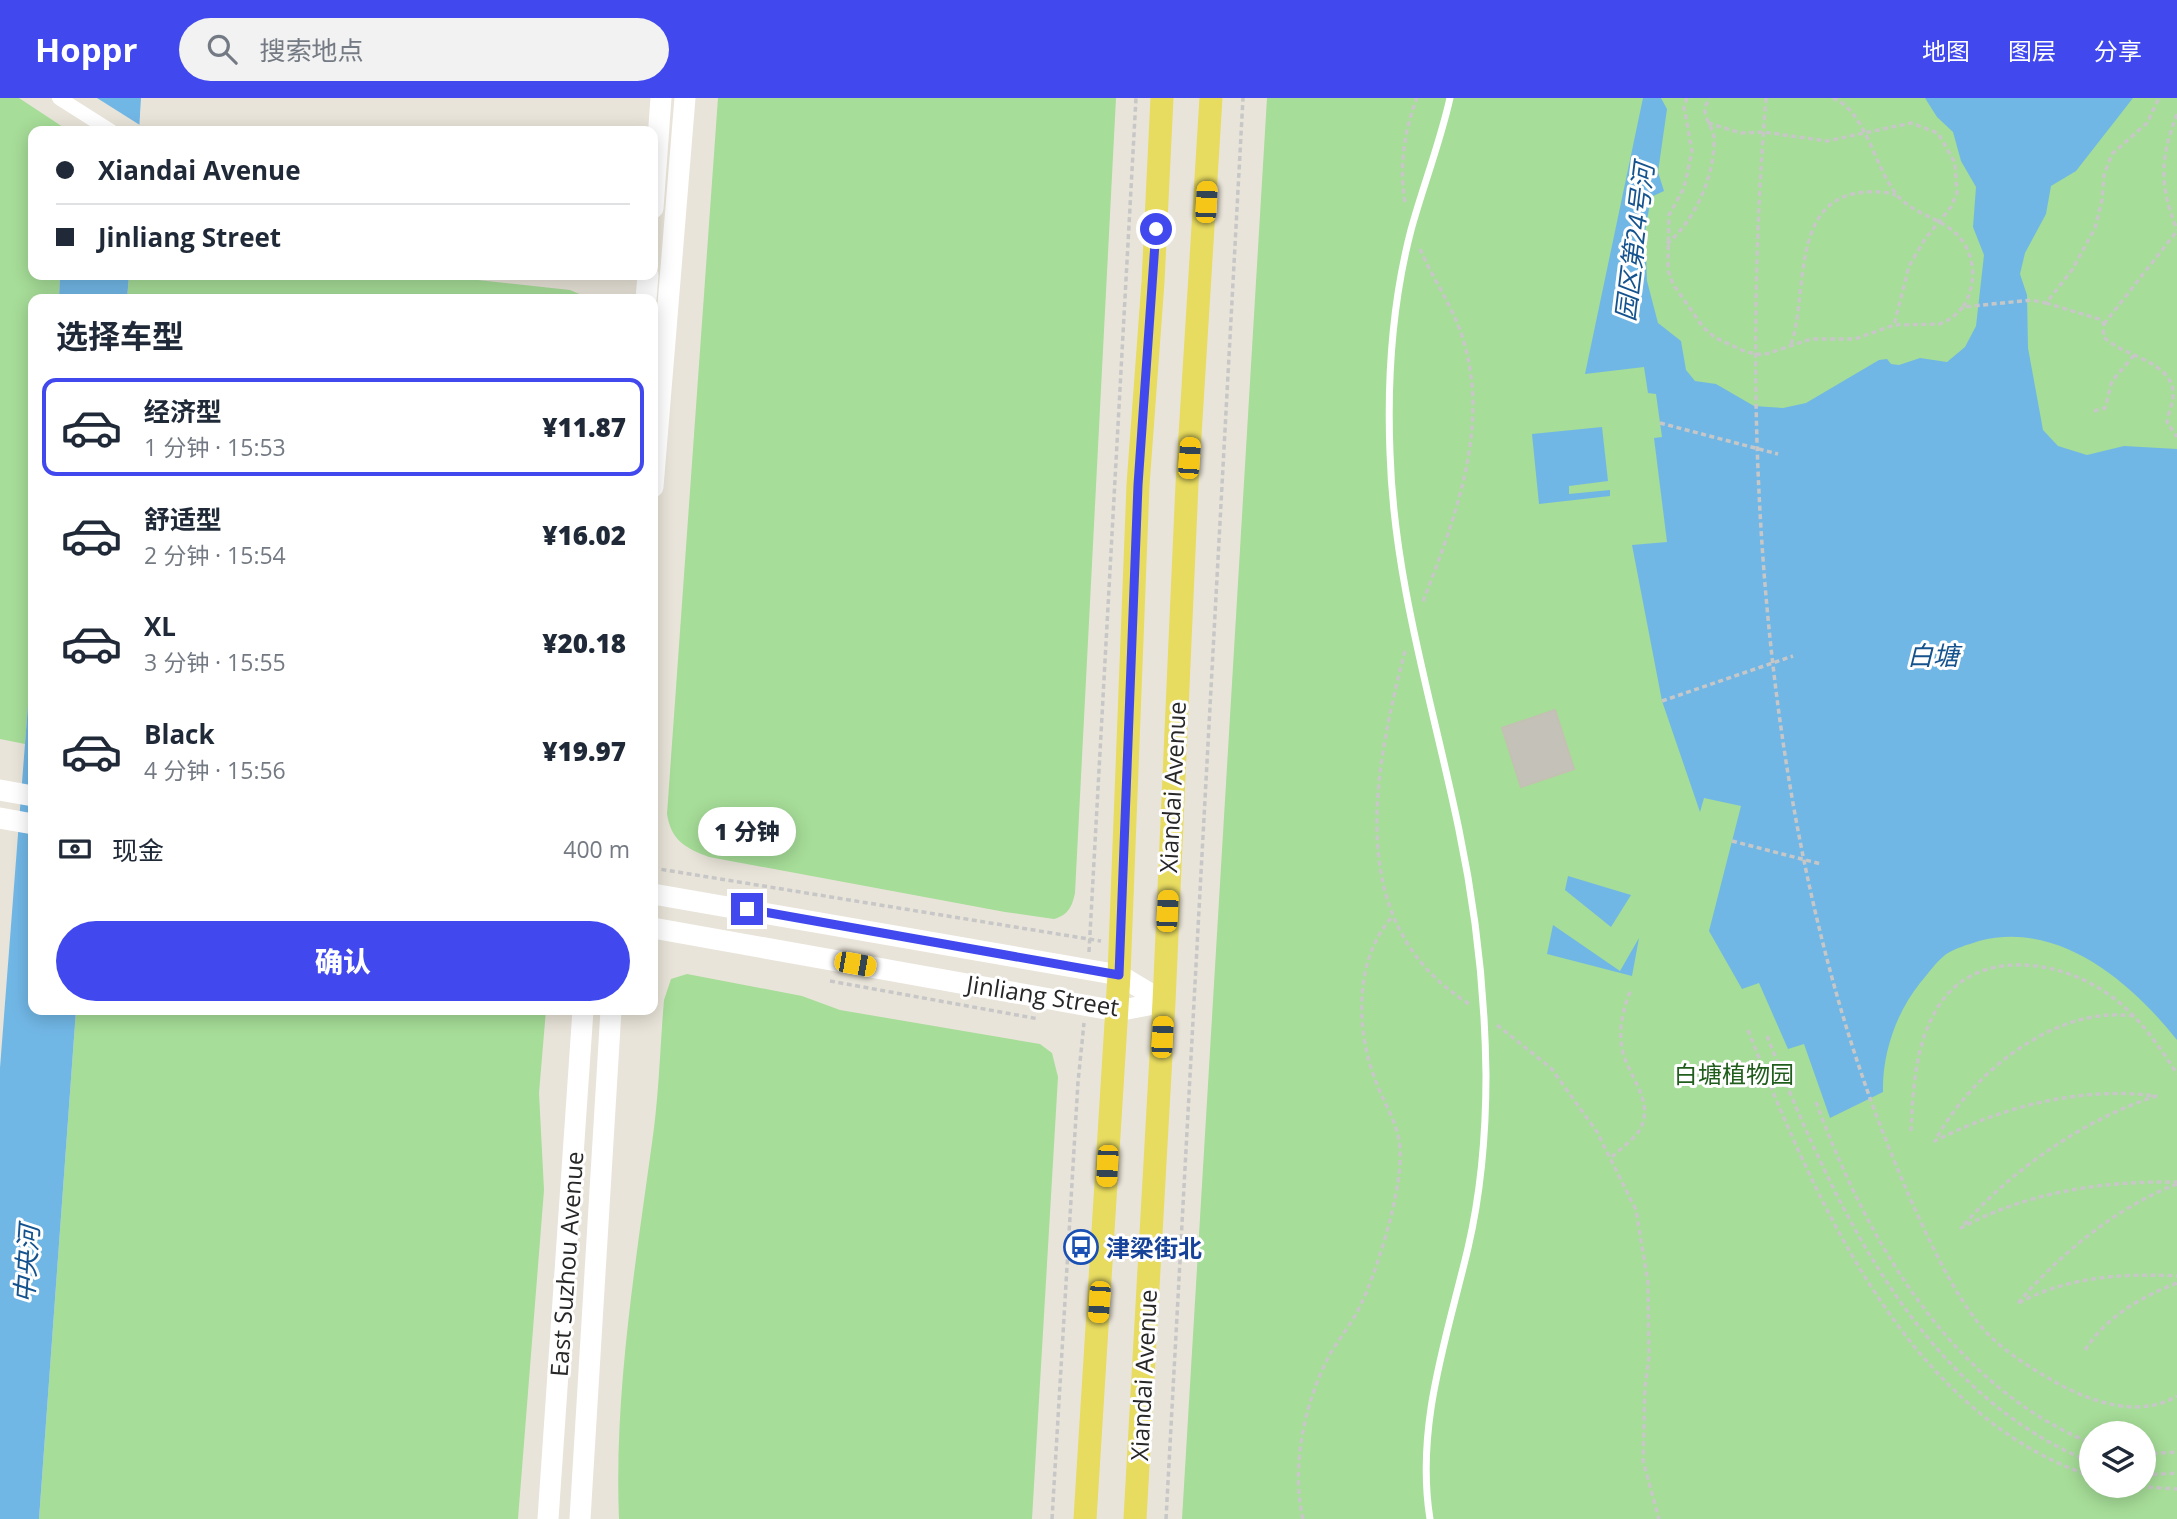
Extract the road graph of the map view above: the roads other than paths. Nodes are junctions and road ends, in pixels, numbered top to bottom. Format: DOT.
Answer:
graph roads {
  1 [pos="661,98"];
  2 [pos="685,98"];
  3 [pos="1162,98"];
  4 [pos="1211,98"];
  5 [pos="1450,98"];
  6 [pos="62,100"];
  7 [pos="103,126"];
  8 [pos="658,139"];
  9 [pos="658,275"];
  10 [pos="671,276"];
  11 [pos="658,428"];
  12 [pos="658,895"];
  13 [pos="658,929"];
  14 [pos="1119,975"];
  15 [pos="1164,1002"];
  16 [pos="1117,1011"];
  17 [pos="583,1015"];
  18 [pos="611,1015"];
  19 [pos="548,1519"];
  20 [pos="580,1519"];
  21 [pos="1086,1519"];
  22 [pos="1135,1519"];
  23 [pos="1430,1519"];
  1 -- 8 [label="main road"];
  2 -- 10 [label="main road"];
  3 -- 14 [label="main road, Xiandai Avenue"];
  4 -- 15 [label="main road, Xiandai Avenue"];
  5 -- 23 [label="lane"];
  6 -- 7 [label="street"];
  9 -- 10 [label="street"];
  10 -- 11 [label="main road"];
  12 -- 14 [label="main road, Jinliang Street"];
  13 -- 16 [label="main road, Jinliang Street"];
  14 -- 15 [label="main road, Jinliang Street"];
  14 -- 16 [label="main road, Xiandai Avenue"];
  15 -- 16 [label="main road, Jinliang Street"];
  15 -- 22 [label="main road, Xiandai Avenue"];
  16 -- 21 [label="main road, Xiandai Avenue"];
  17 -- 19 [label="main road, East Suzhou Avenue"];
  18 -- 20 [label="main road, East Suzhou Avenue"];
}
